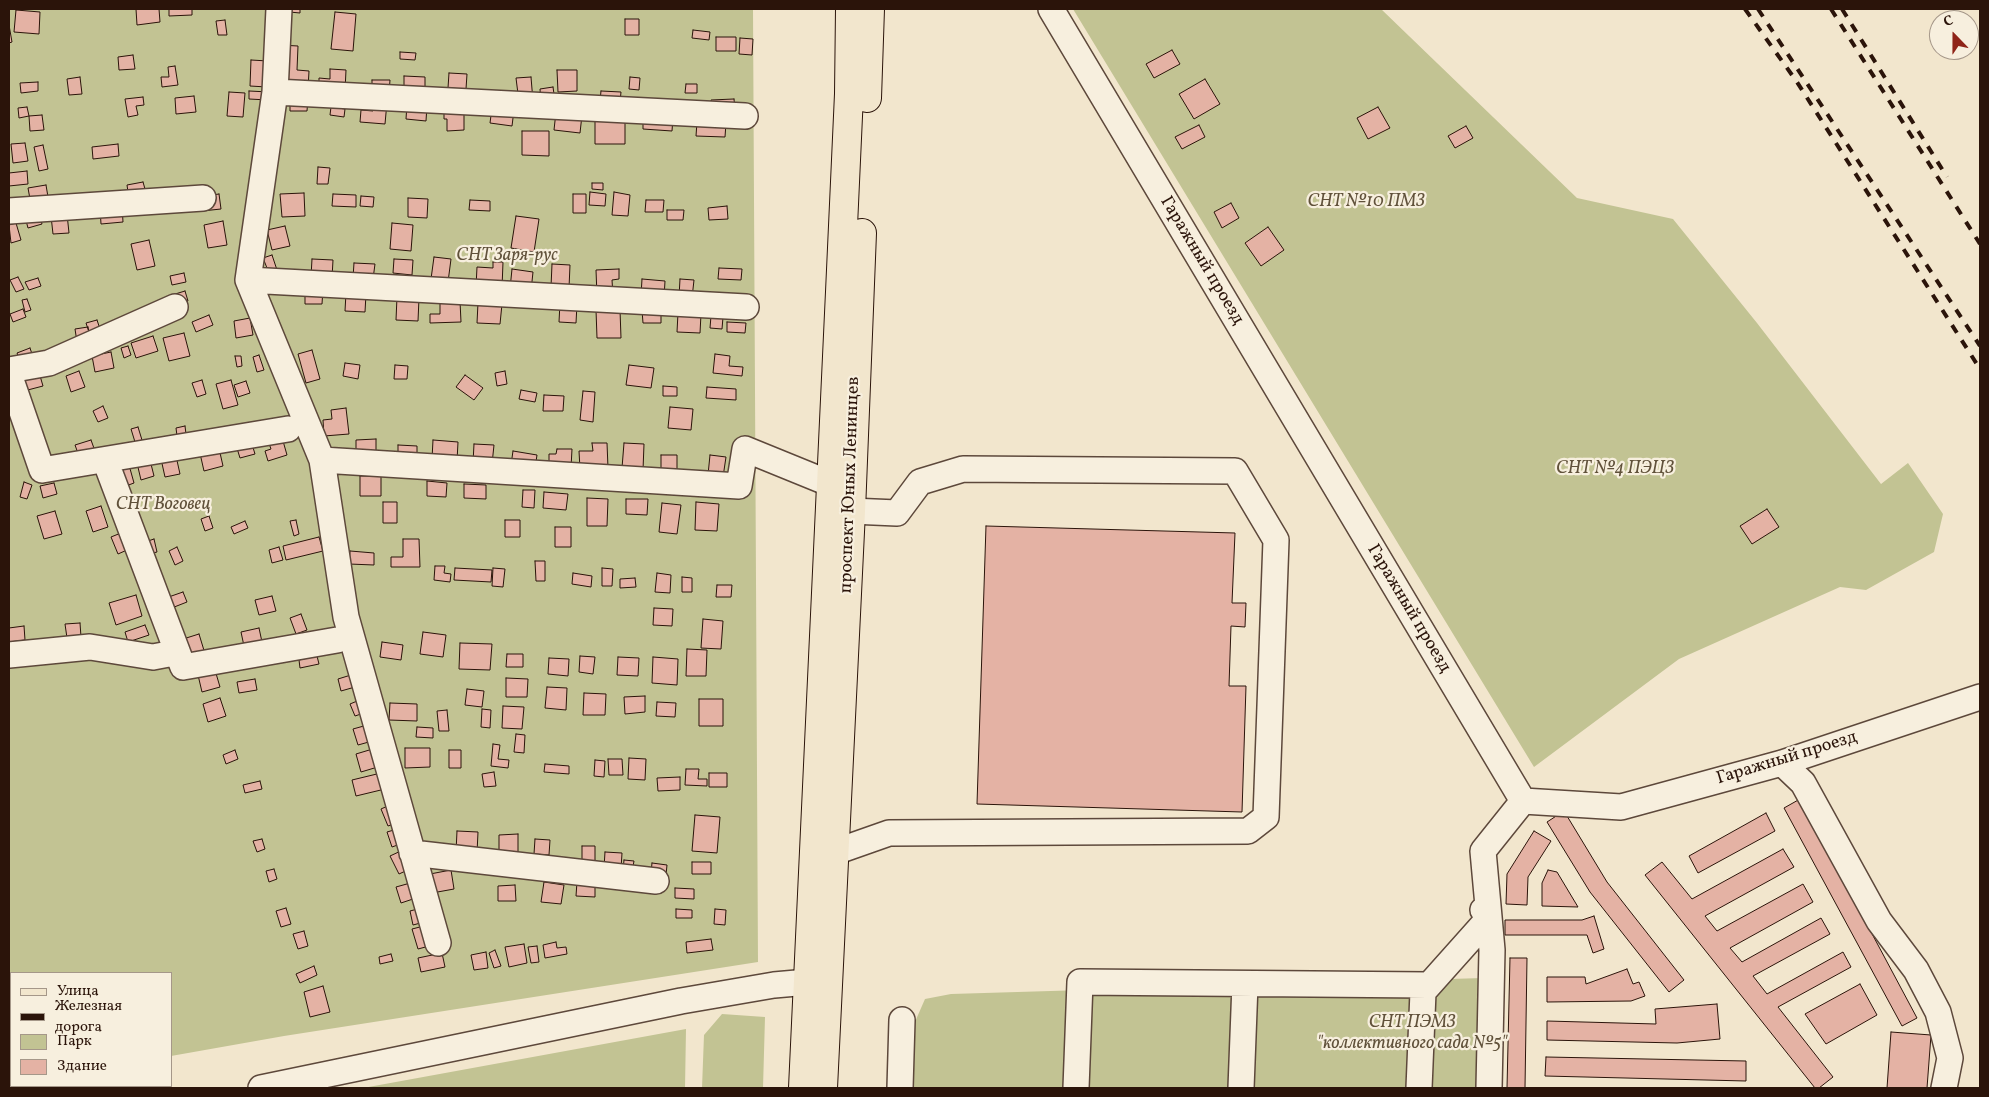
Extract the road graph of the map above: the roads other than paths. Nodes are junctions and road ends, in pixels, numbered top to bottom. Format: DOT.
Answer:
graph roads {
  1 [pos="280,9"];
  2 [pos="850,9"];
  3 [pos="870,9"];
  4 [pos="1051,9"];
  5 [pos="275,92"];
  6 [pos="745,116"];
  7 [pos="203,198"];
  8 [pos="9,211"];
  9 [pos="248,280"];
  10 [pos="175,307"];
  11 [pos="746,307"];
  12 [pos="9,372"];
  13 [pos="288,429"];
  14 [pos="105,460"];
  15 [pos="322,460"];
  16 [pos="831,484"];
  17 [pos="851,511"];
  18 [pos="337,640"];
  19 [pos="174,653"];
  20 [pos="9,655"];
  21 [pos="1980,697"];
  22 [pos="1782,763"];
  23 [pos="1522,802"];
  24 [pos="835,852"];
  25 [pos="412,853"];
  26 [pos="656,881"];
  27 [pos="1486,914"];
  28 [pos="438,943"];
  29 [pos="819,957"];
  30 [pos="808,982"];
  31 [pos="1245,984"];
  32 [pos="1428,985"];
  33 [pos="902,1020"];
  34 [pos="261,1088"];
  35 [pos="803,1088"];
  36 [pos="823,1088"];
  37 [pos="900,1088"];
  38 [pos="1076,1088"];
  39 [pos="1241,1088"];
  40 [pos="1419,1088"];
  41 [pos="1489,1088"];
  42 [pos="1944,1088"];
  1 -- 5 [label="street"];
  2 -- 16 [label="main road, проспект Юных Ленинцев"];
  3 -- 17 [label="main road, проспект Юных Ленинцев"];
  4 -- 23 [label="street, Гаражный проезд"];
  5 -- 6 [label="street"];
  5 -- 9 [label="street"];
  7 -- 8 [label="street"];
  9 -- 11 [label="street"];
  9 -- 15 [label="street"];
  10 -- 12 [label="street"];
  12 -- 14 [label="street"];
  13 -- 14 [label="street"];
  14 -- 18 [label="street"];
  15 -- 16 [label="street"];
  15 -- 25 [label="street"];
  16 -- 29 [label="main road, проспект Юных Ленинцев"];
  17 -- 24 [label="main road, проспект Юных Ленинцев"];
  17 -- 24 [label="street"];
  19 -- 20 [label="street"];
  21 -- 22 [label="street, Гаражный проезд"];
  22 -- 23 [label="street, Гаражный проезд"];
  22 -- 42 [label="street"];
  23 -- 27 [label="street"];
  24 -- 29 [label="main road, проспект Юных Ленинцев"];
  25 -- 26 [label="street"];
  25 -- 28 [label="street"];
  27 -- 32 [label="street"];
  27 -- 41 [label="street"];
  29 -- 30 [label="main road"];
  29 -- 36 [label="main road"];
  30 -- 34 [label="street"];
  30 -- 35 [label="main road"];
  31 -- 32 [label="street"];
  31 -- 38 [label="street"];
  31 -- 39 [label="street"];
  32 -- 40 [label="street"];
  33 -- 37 [label="street"];
}
